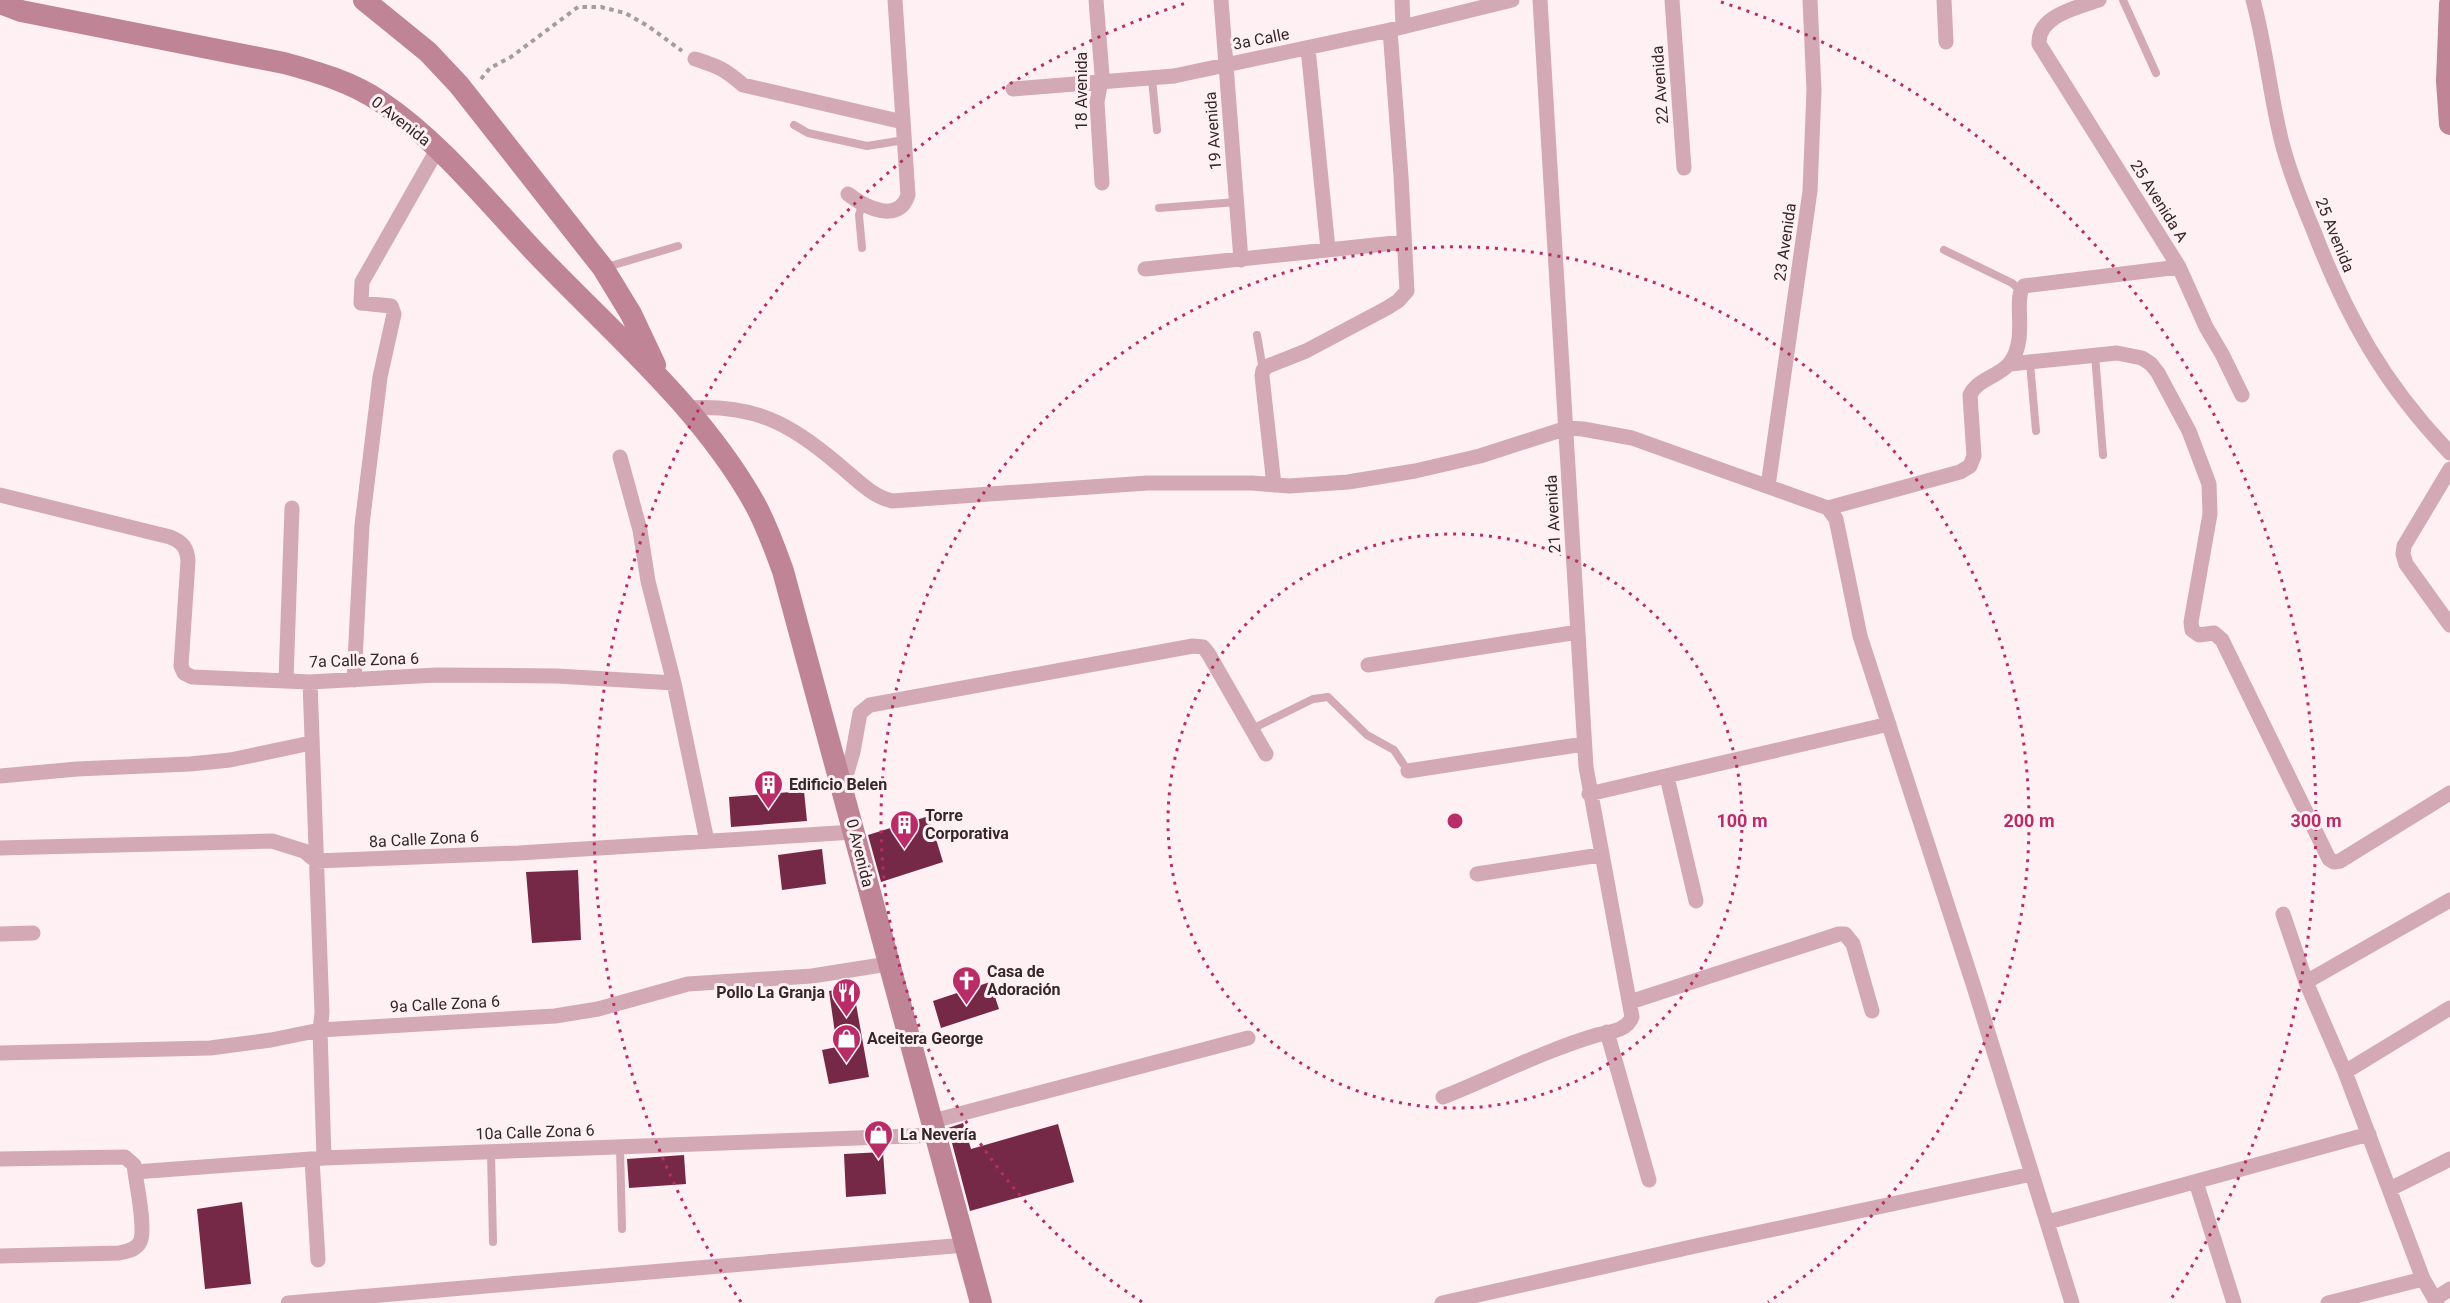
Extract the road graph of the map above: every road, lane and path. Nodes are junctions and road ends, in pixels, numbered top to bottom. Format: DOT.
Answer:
graph roads {
  1 [pos="364,0"];
  2 [pos="895,0"];
  3 [pos="1096,0"];
  4 [pos="1221,0"];
  5 [pos="1402,0"];
  6 [pos="1512,0"];
  7 [pos="1540,0"];
  8 [pos="1672,0"];
  9 [pos="1810,0"];
  10 [pos="1944,0"];
  11 [pos="2097,0"];
  12 [pos="2123,0"];
  13 [pos="2253,0"];
  14 [pos="0,3"];
  15 [pos="2450,4"];
  16 [pos="1397,28"];
  17 [pos="1946,42"];
  18 [pos="1308,48"];
  19 [pos="695,59"];
  20 [pos="1226,64"];
  21 [pos="2156,73"];
  22 [pos="1152,79"];
  23 [pos="1101,81"];
  24 [pos="1013,89"];
  25 [pos="479,110"];
  26 [pos="903,122"];
  27 [pos="2450,124"];
  28 [pos="794,125"];
  29 [pos="1156,130"];
  30 [pos="904,140"];
  31 [pos="437,150"];
  32 [pos="1684,168"];
  33 [pos="1102,183"];
  34 [pos="848,194"];
  35 [pos="1237,202"];
  36 [pos="868,206"];
  37 [pos="1159,208"];
  38 [pos="1404,242"];
  39 [pos="678,246"];
  40 [pos="862,248"];
  41 [pos="1328,249"];
  42 [pos="1944,250"];
  43 [pos="1241,260"];
  44 [pos="2179,267"];
  45 [pos="603,268"];
  46 [pos="1145,269"];
  47 [pos="2020,290"];
  48 [pos="1257,335"];
  49 [pos="2095,355"];
  50 [pos="2030,363"];
  51 [pos="2010,364"];
  52 [pos="1263,370"];
  53 [pos="2242,395"];
  54 [pos="681,401"];
  55 [pos="1566,428"];
  56 [pos="2036,431"];
  57 [pos="2450,453"];
  58 [pos="2103,455"];
  59 [pos="620,457"];
  60 [pos="2450,469"];
  61 [pos="1274,485"];
  62 [pos="1767,486"];
  63 [pos="0,495"];
  64 [pos="292,508"];
  65 [pos="1828,508"];
  66 [pos="2450,625"];
  67 [pos="1578,632"];
  68 [pos="1368,665"];
  69 [pos="286,680"];
  70 [pos="354,680"];
  71 [pos="310,682"];
  72 [pos="674,683"];
  73 [pos="1889,724"];
  74 [pos="1252,729"];
  75 [pos="311,743"];
  76 [pos="1584,744"];
  77 [pos="1266,754"];
  78 [pos="1408,771"];
  79 [pos="0,776"];
  80 [pos="1667,777"];
  81 [pos="843,786"];
  82 [pos="2450,793"];
  83 [pos="1589,794"];
  84 [pos="854,832"];
  85 [pos="707,841"];
  86 [pos="0,848"];
  87 [pos="1600,855"];
  88 [pos="316,861"];
  89 [pos="1478,874"];
  90 [pos="2450,900"];
  91 [pos="1696,901"];
  92 [pos="2283,914"];
  93 [pos="33,933"];
  94 [pos="0,934"];
  95 [pos="888,964"];
  96 [pos="2306,982"];
  97 [pos="1630,1002"];
  98 [pos="2450,1008"];
  99 [pos="1872,1011"];
  100 [pos="320,1030"];
  101 [pos="1607,1032"];
  102 [pos="1248,1038"];
  103 [pos="0,1053"];
  104 [pos="2345,1072"];
  105 [pos="1443,1097"];
  106 [pos="935,1128"];
  107 [pos="2369,1134"];
  108 [pos="620,1147"];
  109 [pos="491,1152"];
  110 [pos="318,1158"];
  111 [pos="0,1159"];
  112 [pos="2450,1159"];
  113 [pos="133,1166"];
  114 [pos="2032,1174"];
  115 [pos="1649,1180"];
  116 [pos="2196,1182"];
  117 [pos="2390,1189"];
  118 [pos="2048,1222"];
  119 [pos="622,1229"];
  120 [pos="493,1242"];
  121 [pos="965,1245"];
  122 [pos="0,1256"];
  123 [pos="318,1260"];
  124 [pos="2423,1279"];
  125 [pos="2450,1289"];
  126 [pos="2437,1301"];
  127 [pos="288,1303"];
  128 [pos="981,1303"];
  129 [pos="1442,1303"];
  130 [pos="2073,1303"];
  131 [pos="2234,1303"];
  132 [pos="2328,1303"];
  1 -- 25 [label="street, 0 Avenida"];
  2 -- 26 [label="street"];
  3 -- 23 [label="street, 18 Avenida"];
  4 -- 20 [label="street, 19 Avenida"];
  5 -- 16 [label="street"];
  6 -- 16 [label="street, 3a Calle"];
  7 -- 55 [label="street, 21 Avenida"];
  8 -- 32 [label="street, 22 Avenida"];
  9 -- 62 [label="street, 23 Avenida"];
  10 -- 17 [label="street"];
  11 -- 44 [label="street, 25 Avenida A"];
  12 -- 21 [label="lane"];
  13 -- 57 [label="street, 25 Avenida"];
  14 -- 31 [label="street, 0 Avenida"];
  15 -- 27 [label="street"];
  16 -- 18 [label="street, 3a Calle"];
  16 -- 38 [label="street"];
  18 -- 20 [label="street, 3a Calle"];
  18 -- 41 [label="street"];
  19 -- 25 [label="path"];
  19 -- 26 [label="street"];
  20 -- 22 [label="street, 3a Calle"];
  20 -- 35 [label="street, 19 Avenida"];
  22 -- 23 [label="street, 3a Calle"];
  22 -- 29 [label="lane"];
  23 -- 24 [label="street, 3a Calle"];
  23 -- 33 [label="street, 18 Avenida"];
  25 -- 45 [label="street, 0 Avenida"];
  26 -- 30 [label="street"];
  28 -- 30 [label="lane"];
  30 -- 36 [label="street"];
  31 -- 54 [label="street, 0 Avenida"];
  31 -- 70 [label="street"];
  34 -- 36 [label="street"];
  35 -- 37 [label="lane"];
  35 -- 43 [label="street, 19 Avenida"];
  36 -- 40 [label="lane"];
  38 -- 41 [label="street"];
  38 -- 52 [label="street"];
  39 -- 45 [label="lane"];
  41 -- 43 [label="street"];
  42 -- 47 [label="lane"];
  43 -- 46 [label="street"];
  44 -- 47 [label="street"];
  44 -- 53 [label="street, 25 Avenida A"];
  45 -- 54 [label="street, 0 Avenida"];
  47 -- 51 [label="street"];
  48 -- 52 [label="lane"];
  49 -- 50 [label="street"];
  49 -- 58 [label="lane"];
  49 -- 82 [label="street"];
  50 -- 51 [label="street"];
  50 -- 56 [label="lane"];
  51 -- 65 [label="street"];
  52 -- 61 [label="street"];
  54 -- 61 [label="street"];
  54 -- 81 [label="street, 0 Avenida"];
  55 -- 61 [label="street"];
  55 -- 62 [label="street"];
  55 -- 67 [label="street, 21 Avenida"];
  59 -- 72 [label="street"];
  60 -- 66 [label="street"];
  62 -- 65 [label="street"];
  63 -- 69 [label="street, 7a Calle Zona 6"];
  64 -- 69 [label="street"];
  65 -- 73 [label="street"];
  67 -- 68 [label="street"];
  67 -- 76 [label="street, 21 Avenida"];
  69 -- 71 [label="street, 7a Calle Zona 6"];
  70 -- 71 [label="street, 7a Calle Zona 6"];
  70 -- 72 [label="street, 7a Calle Zona 6"];
  71 -- 75 [label="street"];
  72 -- 85 [label="street"];
  73 -- 80 [label="street"];
  73 -- 114 [label="street"];
  74 -- 77 [label="street"];
  74 -- 78 [label="lane"];
  74 -- 81 [label="street"];
  75 -- 79 [label="street"];
  75 -- 88 [label="street"];
  76 -- 78 [label="street"];
  76 -- 83 [label="street, 21 Avenida"];
  80 -- 83 [label="street"];
  80 -- 91 [label="street"];
  81 -- 84 [label="street, 0 Avenida"];
  83 -- 87 [label="street, 21 Avenida"];
  84 -- 85 [label="street, 8a Calle Zona 6"];
  84 -- 95 [label="street, 0 Avenida"];
  85 -- 88 [label="street, 8a Calle Zona 6"];
  86 -- 88 [label="street"];
  87 -- 89 [label="street"];
  87 -- 97 [label="street, 21 Avenida"];
  88 -- 100 [label="street"];
  90 -- 96 [label="street"];
  92 -- 96 [label="street"];
  93 -- 94 [label="street"];
  95 -- 100 [label="street, 9a Calle Zona 6"];
  95 -- 106 [label="street, 0 Avenida"];
  96 -- 104 [label="street"];
  97 -- 99 [label="street"];
  97 -- 101 [label="street, 21 Avenida"];
  98 -- 104 [label="street"];
  100 -- 103 [label="street, 9a Calle Zona 6"];
  100 -- 110 [label="street"];
  101 -- 105 [label="street"];
  101 -- 115 [label="street"];
  102 -- 106 [label="street, 10a Calle Zona 6"];
  104 -- 107 [label="street"];
  106 -- 108 [label="street, 10a Calle Zona 6"];
  106 -- 121 [label="street, 0 Avenida"];
  107 -- 116 [label="street"];
  107 -- 117 [label="street"];
  108 -- 109 [label="street, 10a Calle Zona 6"];
  108 -- 119 [label="lane"];
  109 -- 110 [label="street, 10a Calle Zona 6"];
  109 -- 120 [label="lane"];
  110 -- 113 [label="street, 10a Calle Zona 6"];
  110 -- 123 [label="street"];
  111 -- 113 [label="street, 10a Calle Zona 6"];
  112 -- 117 [label="street"];
  113 -- 122 [label="street"];
  114 -- 118 [label="street"];
  114 -- 129 [label="street"];
  116 -- 118 [label="street"];
  116 -- 131 [label="street"];
  117 -- 124 [label="street"];
  118 -- 130 [label="street"];
  121 -- 127 [label="street"];
  121 -- 128 [label="street, 0 Avenida"];
  124 -- 126 [label="street"];
  124 -- 132 [label="street"];
  125 -- 126 [label="street"];
}
